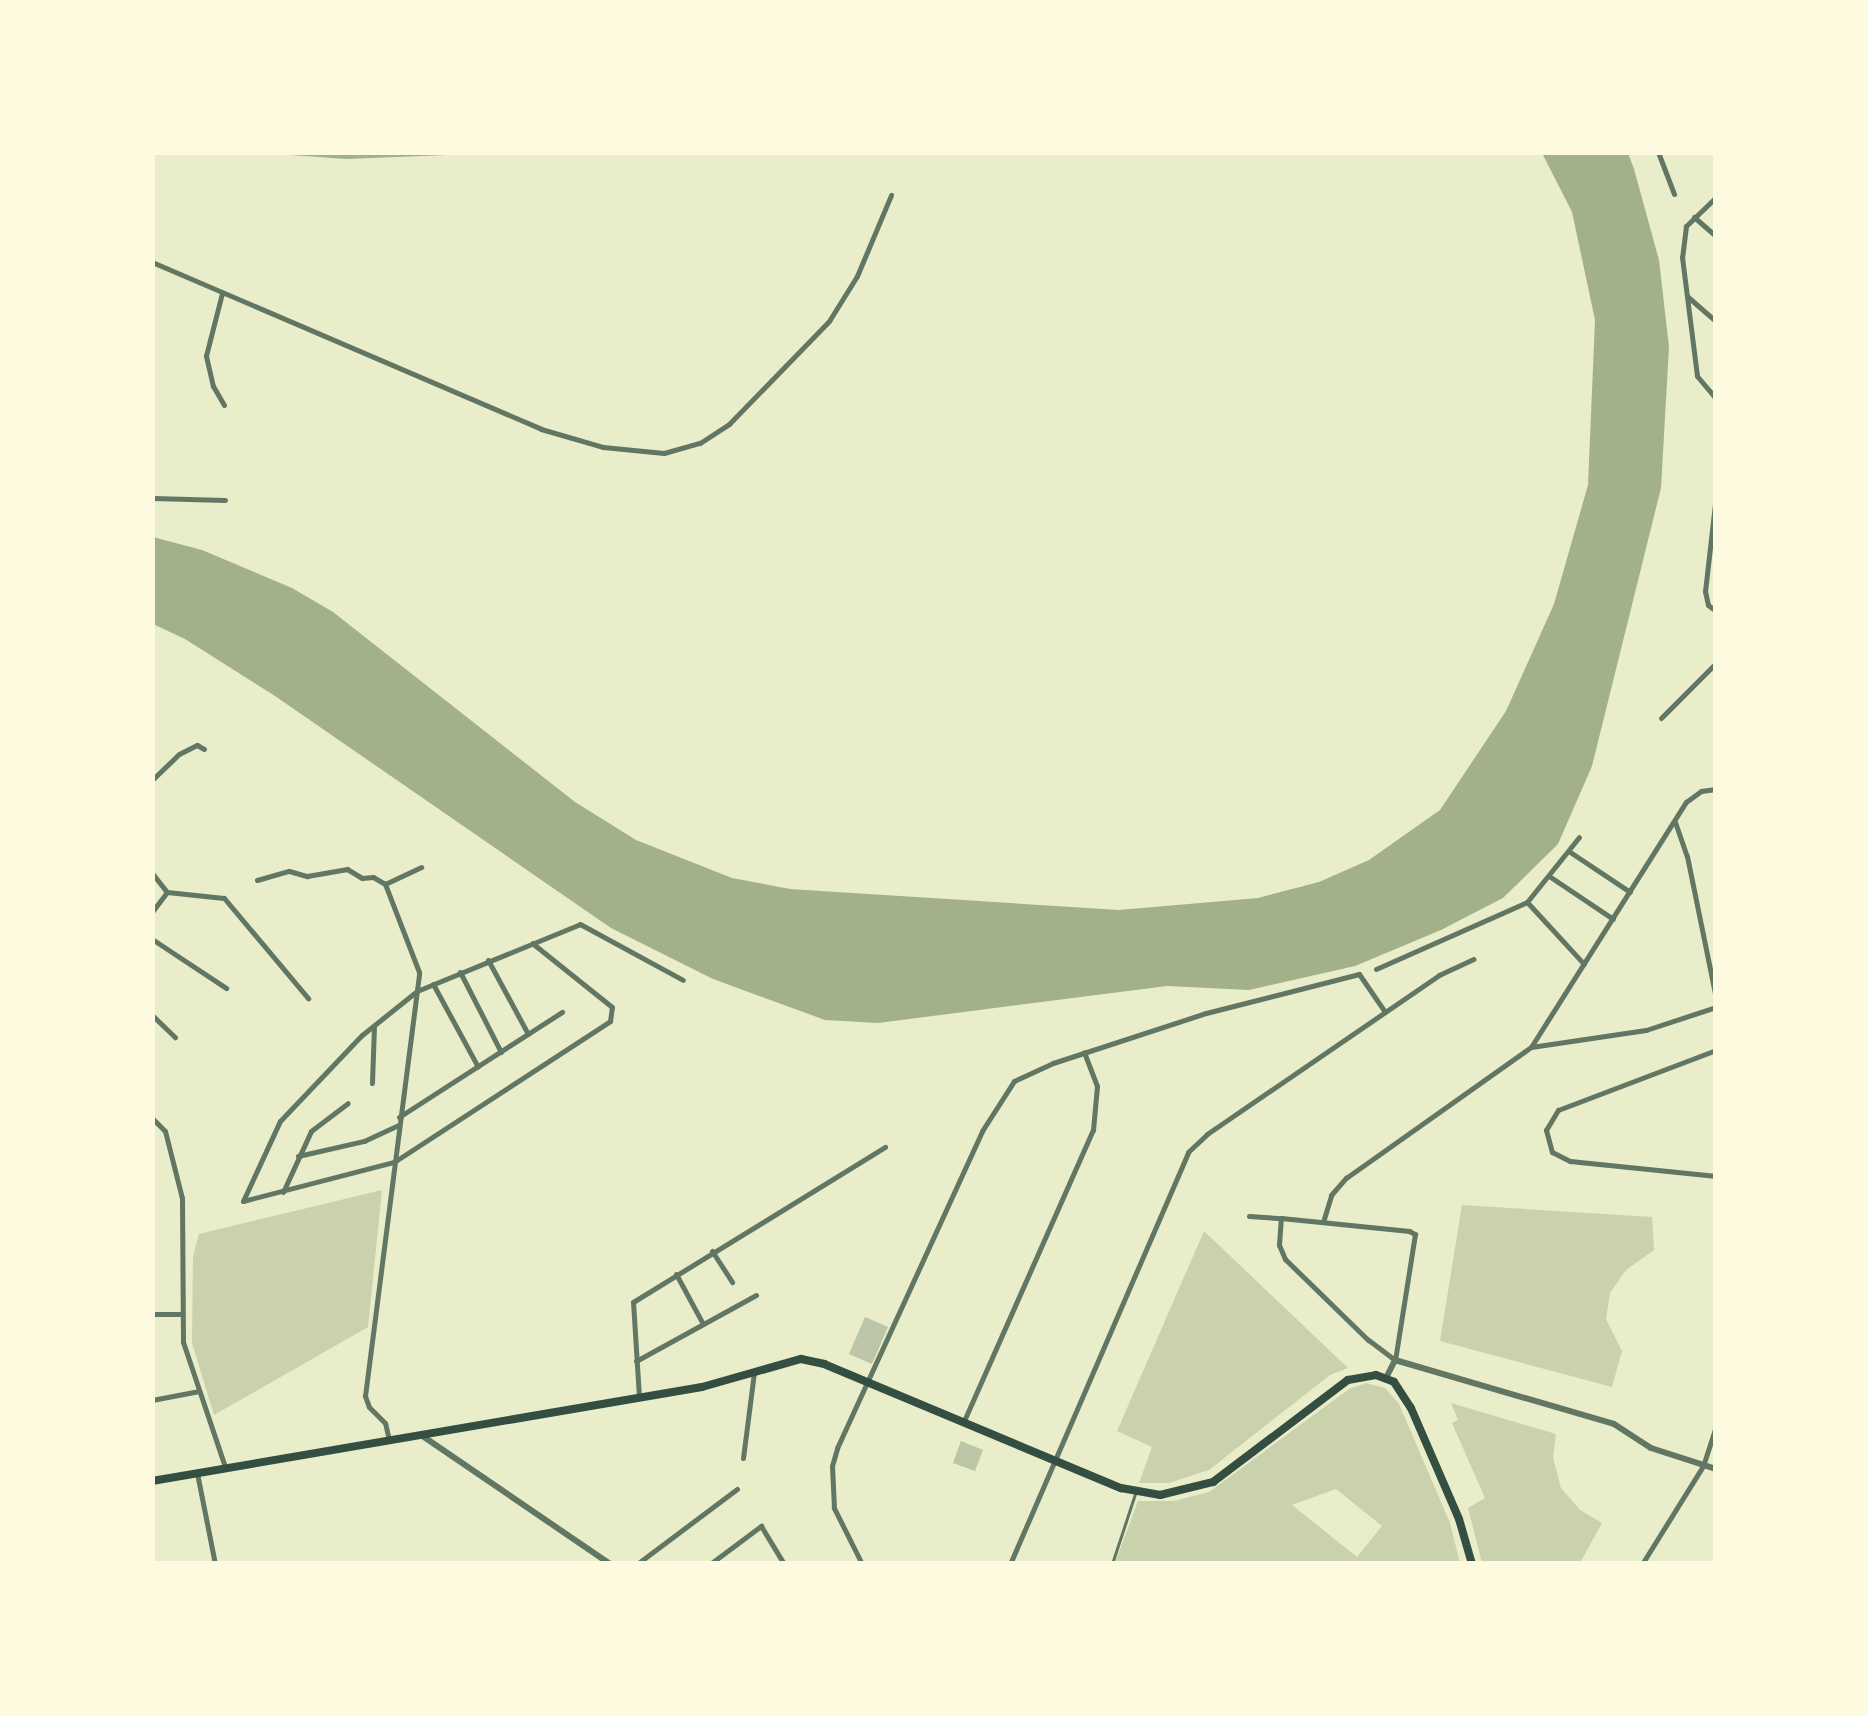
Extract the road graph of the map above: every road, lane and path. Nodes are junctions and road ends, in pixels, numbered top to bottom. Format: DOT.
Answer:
graph roads {
  1 [pos="1658,152"];
  2 [pos="1674,194"];
  3 [pos="890,195"];
  4 [pos="1716,198"];
  5 [pos="1694,217"];
  6 [pos="1716,236"];
  7 [pos="152,262"];
  8 [pos="222,293"];
  9 [pos="1688,297"];
  10 [pos="1716,321"];
  11 [pos="1716,399"];
  12 [pos="224,405"];
  13 [pos="1716,495"];
  14 [pos="152,498"];
  15 [pos="225,500"];
  16 [pos="1716,611"];
  17 [pos="1716,663"];
  18 [pos="1661,718"];
  19 [pos="204,749"];
  20 [pos="152,780"];
  21 [pos="1716,789"];
  22 [pos="1674,821"];
  23 [pos="1578,837"];
  24 [pos="1570,852"];
  25 [pos="421,868"];
  26 [pos="152,873"];
  27 [pos="1549,876"];
  28 [pos="257,880"];
  29 [pos="385,884"];
  30 [pos="166,892"];
  31 [pos="1630,892"];
  32 [pos="1527,902"];
  33 [pos="152,912"];
  34 [pos="1613,920"];
  35 [pos="152,939"];
  36 [pos="531,942"];
  37 [pos="1473,959"];
  38 [pos="488,960"];
  39 [pos="1584,964"];
  40 [pos="1376,969"];
  41 [pos="460,972"];
  42 [pos="683,980"];
  43 [pos="433,984"];
  44 [pos="226,988"];
  45 [pos="417,991"];
  46 [pos="308,998"];
  47 [pos="1716,1003"];
  48 [pos="562,1012"];
  49 [pos="1385,1012"];
  50 [pos="152,1015"];
  51 [pos="374,1026"];
  52 [pos="528,1034"];
  53 [pos="175,1037"];
  54 [pos="1531,1047"];
  55 [pos="1716,1050"];
  56 [pos="501,1052"];
  57 [pos="1084,1052"];
  58 [pos="478,1066"];
  59 [pos="372,1083"];
  60 [pos="348,1103"];
  61 [pos="400,1117"];
  62 [pos="152,1118"];
  63 [pos="398,1126"];
  64 [pos="886,1146"];
  65 [pos="298,1156"];
  66 [pos="394,1162"];
  67 [pos="1716,1176"];
  68 [pos="283,1192"];
  69 [pos="1249,1216"];
  70 [pos="1281,1218"];
  71 [pos="1323,1222"];
  72 [pos="712,1251"];
  73 [pos="676,1274"];
  74 [pos="732,1282"];
  75 [pos="756,1295"];
  76 [pos="152,1314"];
  77 [pos="182,1314"];
  78 [pos="702,1322"];
  79 [pos="1395,1360"];
  80 [pos="636,1361"];
  81 [pos="754,1371"];
  82 [pos="1386,1378"];
  83 [pos="869,1382"];
  84 [pos="199,1391"];
  85 [pos="640,1397"];
  86 [pos="152,1400"];
  87 [pos="964,1423"];
  88 [pos="1716,1426"];
  89 [pos="420,1434"];
  90 [pos="389,1440"];
  91 [pos="743,1458"];
  92 [pos="1053,1460"];
  93 [pos="1703,1466"];
  94 [pos="226,1468"];
  95 [pos="1716,1469"];
  96 [pos="198,1472"];
  97 [pos="152,1481"];
  98 [pos="737,1489"];
  99 [pos="1135,1492"];
  100 [pos="214,1564"];
  101 [pos="610,1564"];
  102 [pos="637,1564"];
  103 [pos="710,1564"];
  104 [pos="784,1564"];
  105 [pos="862,1564"];
  106 [pos="1010,1564"];
  107 [pos="1112,1564"];
  108 [pos="1472,1564"];
  109 [pos="1642,1564"];
  1 -- 2 [label="street"];
  3 -- 8 [label="street"];
  4 -- 5 [label="street"];
  5 -- 6 [label="street"];
  5 -- 9 [label="street"];
  7 -- 8 [label="street"];
  8 -- 12 [label="street"];
  9 -- 10 [label="street"];
  9 -- 11 [label="street"];
  13 -- 16 [label="street"];
  14 -- 15 [label="street"];
  17 -- 18 [label="street"];
  19 -- 20 [label="street"];
  21 -- 22 [label="street"];
  22 -- 31 [label="street"];
  22 -- 47 [label="street"];
  23 -- 24 [label="street"];
  24 -- 27 [label="street"];
  24 -- 31 [label="street"];
  25 -- 29 [label="street"];
  26 -- 30 [label="street"];
  27 -- 32 [label="street"];
  27 -- 34 [label="street"];
  28 -- 29 [label="street"];
  29 -- 45 [label="street"];
  30 -- 33 [label="street"];
  30 -- 46 [label="street"];
  31 -- 34 [label="street"];
  32 -- 39 [label="street"];
  32 -- 40 [label="street"];
  34 -- 39 [label="street"];
  35 -- 44 [label="street"];
  36 -- 38 [label="street"];
  36 -- 42 [label="street"];
  36 -- 66 [label="street"];
  37 -- 49 [label="street"];
  38 -- 41 [label="street"];
  38 -- 52 [label="street"];
  39 -- 54 [label="street"];
  41 -- 43 [label="street"];
  41 -- 56 [label="street"];
  43 -- 45 [label="street"];
  43 -- 58 [label="street"];
  45 -- 51 [label="street"];
  45 -- 61 [label="street"];
  47 -- 54 [label="street"];
  48 -- 52 [label="street"];
  49 -- 57 [label="street"];
  49 -- 92 [label="street"];
  50 -- 53 [label="street"];
  51 -- 59 [label="street"];
  51 -- 68 [label="street"];
  52 -- 56 [label="street"];
  54 -- 71 [label="street"];
  55 -- 67 [label="street"];
  56 -- 58 [label="street"];
  57 -- 83 [label="street"];
  57 -- 87 [label="street"];
  58 -- 61 [label="street"];
  60 -- 65 [label="street"];
  61 -- 63 [label="street"];
  62 -- 77 [label="street"];
  63 -- 65 [label="street"];
  63 -- 66 [label="street"];
  64 -- 72 [label="street"];
  65 -- 68 [label="street"];
  66 -- 68 [label="street"];
  66 -- 90 [label="street"];
  69 -- 70 [label="street"];
  70 -- 71 [label="street"];
  70 -- 79 [label="street"];
  71 -- 79 [label="street"];
  72 -- 73 [label="street"];
  72 -- 74 [label="street"];
  73 -- 78 [label="street"];
  73 -- 80 [label="street"];
  75 -- 78 [label="street"];
  76 -- 77 [label="street"];
  77 -- 84 [label="street"];
  78 -- 80 [label="street"];
  79 -- 82 [label="street"];
  79 -- 93 [label="street"];
  80 -- 85 [label="street"];
  81 -- 83 [label="main road"];
  81 -- 85 [label="main road"];
  81 -- 91 [label="street"];
  82 -- 99 [label="main road"];
  82 -- 108 [label="main road"];
  83 -- 87 [label="main road"];
  83 -- 105 [label="street"];
  84 -- 86 [label="street"];
  84 -- 94 [label="street"];
  85 -- 89 [label="main road"];
  87 -- 92 [label="main road"];
  88 -- 93 [label="street"];
  89 -- 90 [label="main road"];
  89 -- 101 [label="street"];
  90 -- 94 [label="main road"];
  92 -- 99 [label="main road"];
  92 -- 106 [label="street"];
  93 -- 95 [label="street"];
  93 -- 109 [label="street"];
  94 -- 96 [label="main road"];
  96 -- 97 [label="main road"];
  96 -- 100 [label="street"];
  98 -- 102 [label="street"];
  99 -- 107 [label="lane"];
  103 -- 104 [label="street"];
}
